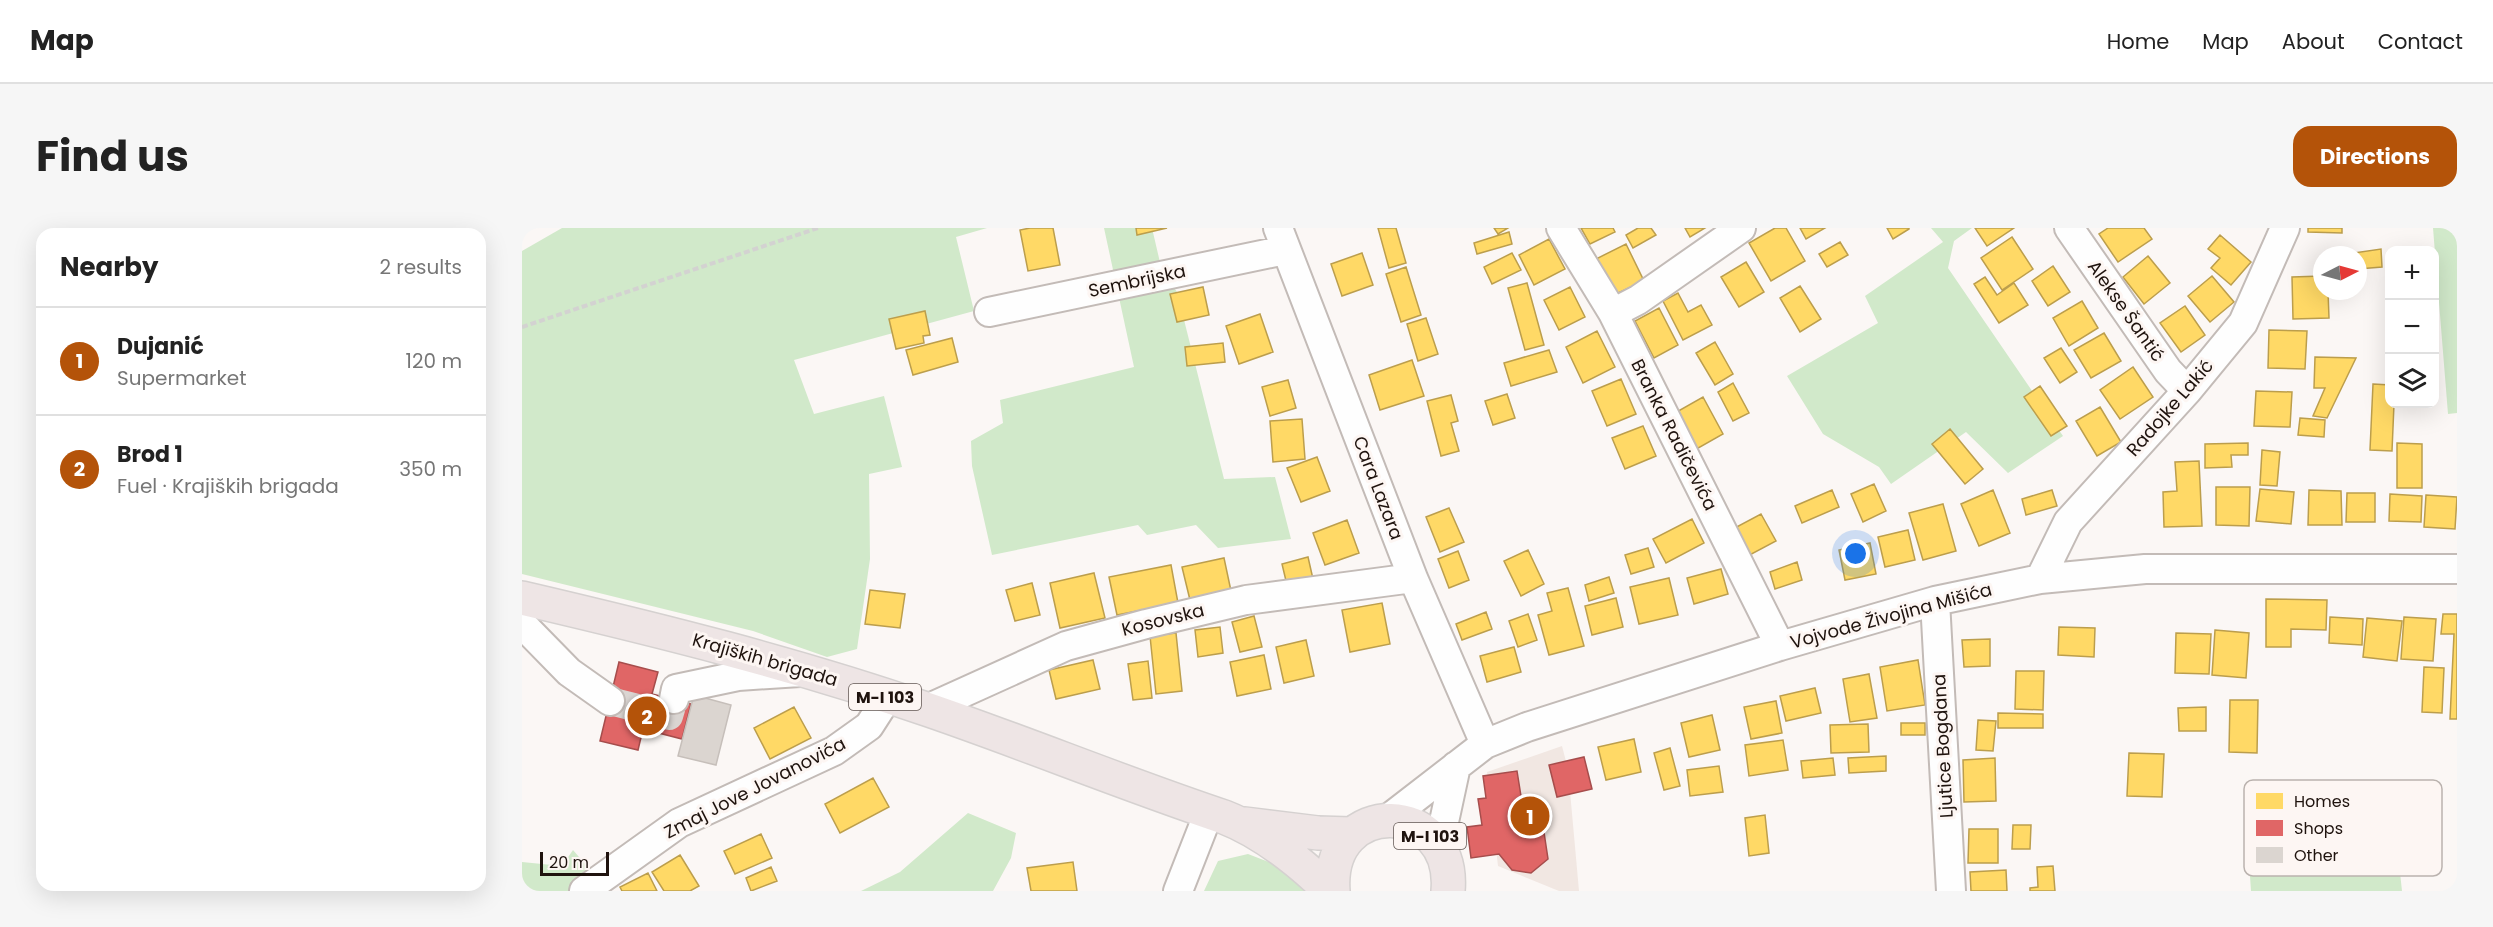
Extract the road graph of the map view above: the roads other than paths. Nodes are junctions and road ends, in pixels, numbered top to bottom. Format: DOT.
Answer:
graph roads {
  1 [pos="1561,228"];
  2 [pos="1741,228"];
  3 [pos="2069,228"];
  4 [pos="2285,228"];
  5 [pos="1282,239"];
  6 [pos="989,312"];
  7 [pos="1613,314"];
  8 [pos="2187,391"];
  9 [pos="2457,569"];
  10 [pos="1413,578"];
  11 [pos="2040,579"];
  12 [pos="522,598"];
  13 [pos="1935,601"];
  14 [pos="522,624"];
  15 [pos="1780,646"];
  16 [pos="808,671"];
  17 [pos="887,698"];
  18 [pos="674,699"];
  19 [pos="610,701"];
  20 [pos="927,709"];
  21 [pos="1485,744"];
  22 [pos="1456,766"];
  23 [pos="1209,812"];
  24 [pos="1388,819"];
  25 [pos="1240,823"];
  26 [pos="1351,834"];
  27 [pos="1439,845"];
  28 [pos="1454,886"];
  29 [pos="584,891"];
  30 [pos="1178,891"];
  31 [pos="1331,891"];
  32 [pos="1951,891"];
  1 -- 7 [label="street, Branka Radičevića"];
  2 -- 7 [label="street"];
  3 -- 8 [label="street, Alekse Šantić"];
  4 -- 8 [label="street, Radojke Lakić"];
  5 -- 6 [label="street, Sembrijska"];
  5 -- 10 [label="street, Cara Lazara"];
  7 -- 15 [label="street, Branka Radičevića"];
  8 -- 11 [label="street, Radojke Lakić"];
  9 -- 11 [label="street, Vojvode Živojina Mišića"];
  10 -- 20 [label="street, Kosovska"];
  10 -- 21 [label="street, Cara Lazara"];
  11 -- 13 [label="street, Vojvode Živojina Mišića"];
  12 -- 16 [label="main road, Krajiških brigada / M-I 103"];
  13 -- 15 [label="street, Vojvode Živojina Mišića"];
  13 -- 32 [label="street, Ljutice Bogdana"];
  14 -- 19 [label="street"];
  15 -- 21 [label="street, Vojvode Živojina Mišića"];
  16 -- 17 [label="main road, Krajiških brigada / M-I 103"];
  16 -- 18 [label="street"];
  17 -- 20 [label="main road, Krajiških brigada / M-I 103"];
  17 -- 29 [label="street, Zmaj Jove Jovanovića"];
  20 -- 23 [label="main road, Krajiških brigada / M-I 103"];
  21 -- 22 [label="street, Vojvode Živojina Mišića"];
  22 -- 24 [label="street, Vojvode Živojina Mišića"];
  22 -- 27 [label="street"];
  23 -- 25 [label="main road, Krajiških brigada / M-I 103"];
  23 -- 30 [label="street"];
  24 -- 26 [label="main road, M-I 103"];
  24 -- 27 [label="main road, M-I 103"];
  25 -- 26 [label="main road, Krajiških brigada / M-I 103"];
  25 -- 31 [label="main road, Krajiških brigada / M-I 103"];
  26 -- 31 [label="main road, M-I 103"];
  27 -- 28 [label="main road, M-I 103"];
}
